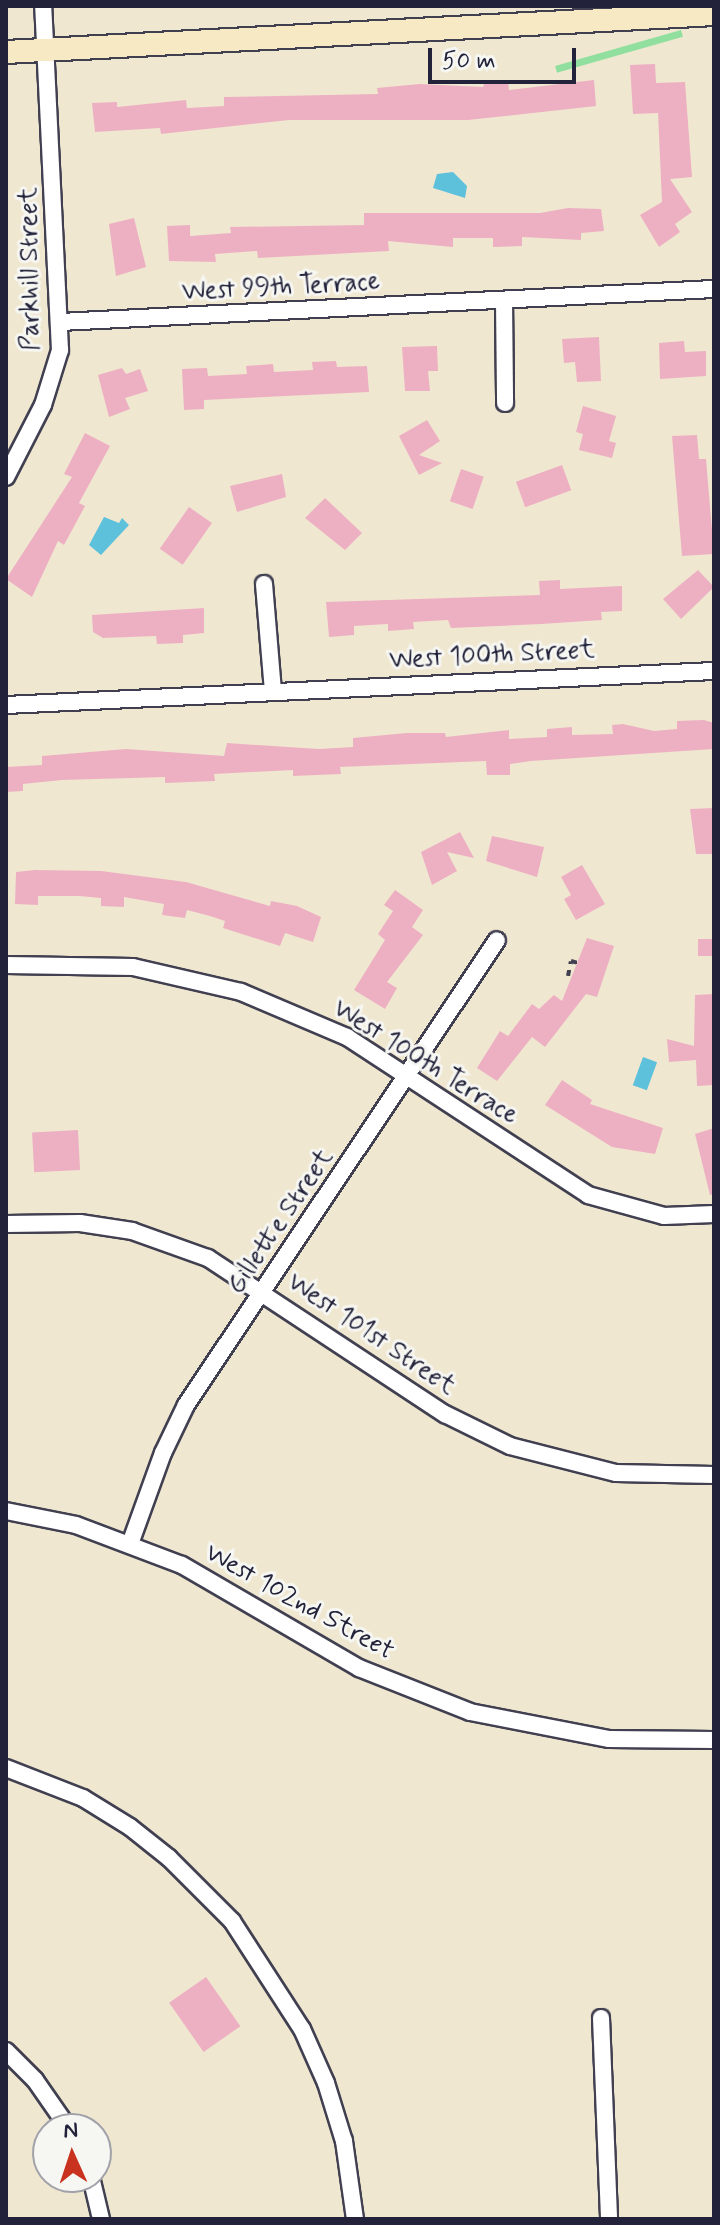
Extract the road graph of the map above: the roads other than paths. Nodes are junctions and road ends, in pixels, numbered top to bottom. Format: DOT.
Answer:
graph roads {
  1 [pos="43,6"];
  2 [pos="714,14"];
  3 [pos="46,49"];
  4 [pos="6,52"];
  5 [pos="714,289"];
  6 [pos="504,300"];
  7 [pos="60,322"];
  8 [pos="505,403"];
  9 [pos="6,477"];
  10 [pos="264,584"];
  11 [pos="714,671"];
  12 [pos="273,691"];
  13 [pos="6,705"];
  14 [pos="497,940"];
  15 [pos="6,965"];
  16 [pos="408,1076"];
  17 [pos="714,1214"];
  18 [pos="6,1224"];
  19 [pos="263,1291"];
  20 [pos="714,1475"];
  21 [pos="6,1511"];
  22 [pos="130,1544"];
  23 [pos="714,1740"];
  24 [pos="6,1768"];
  25 [pos="601,2018"];
  26 [pos="6,2051"];
  27 [pos="58,2113"];
  28 [pos="95,2193"];
  29 [pos="101,2219"];
  30 [pos="355,2219"];
  31 [pos="609,2219"];
  1 -- 3 [label="street, Parkhill Street"];
  2 -- 3 [label="street"];
  3 -- 4 [label="street"];
  3 -- 7 [label="street, Parkhill Street"];
  5 -- 6 [label="street, West 99th Terrace"];
  6 -- 7 [label="street, West 99th Terrace"];
  6 -- 8 [label="street"];
  7 -- 9 [label="street, Parkhill Street"];
  10 -- 12 [label="street"];
  11 -- 12 [label="street, West 100th Street"];
  12 -- 13 [label="street, West 100th Street"];
  14 -- 16 [label="street, Gillette Street"];
  15 -- 16 [label="street, West 100th Terrace"];
  16 -- 17 [label="street, West 100th Terrace"];
  16 -- 19 [label="street, Gillette Street"];
  18 -- 19 [label="street, West 101st Street"];
  19 -- 20 [label="street, West 101st Street"];
  19 -- 22 [label="street, Gillette Street"];
  21 -- 22 [label="street, West 102nd Street"];
  22 -- 23 [label="street, West 102nd Street"];
  24 -- 30 [label="street"];
  25 -- 31 [label="street"];
  26 -- 27 [label="street"];
  28 -- 29 [label="street"];
}
